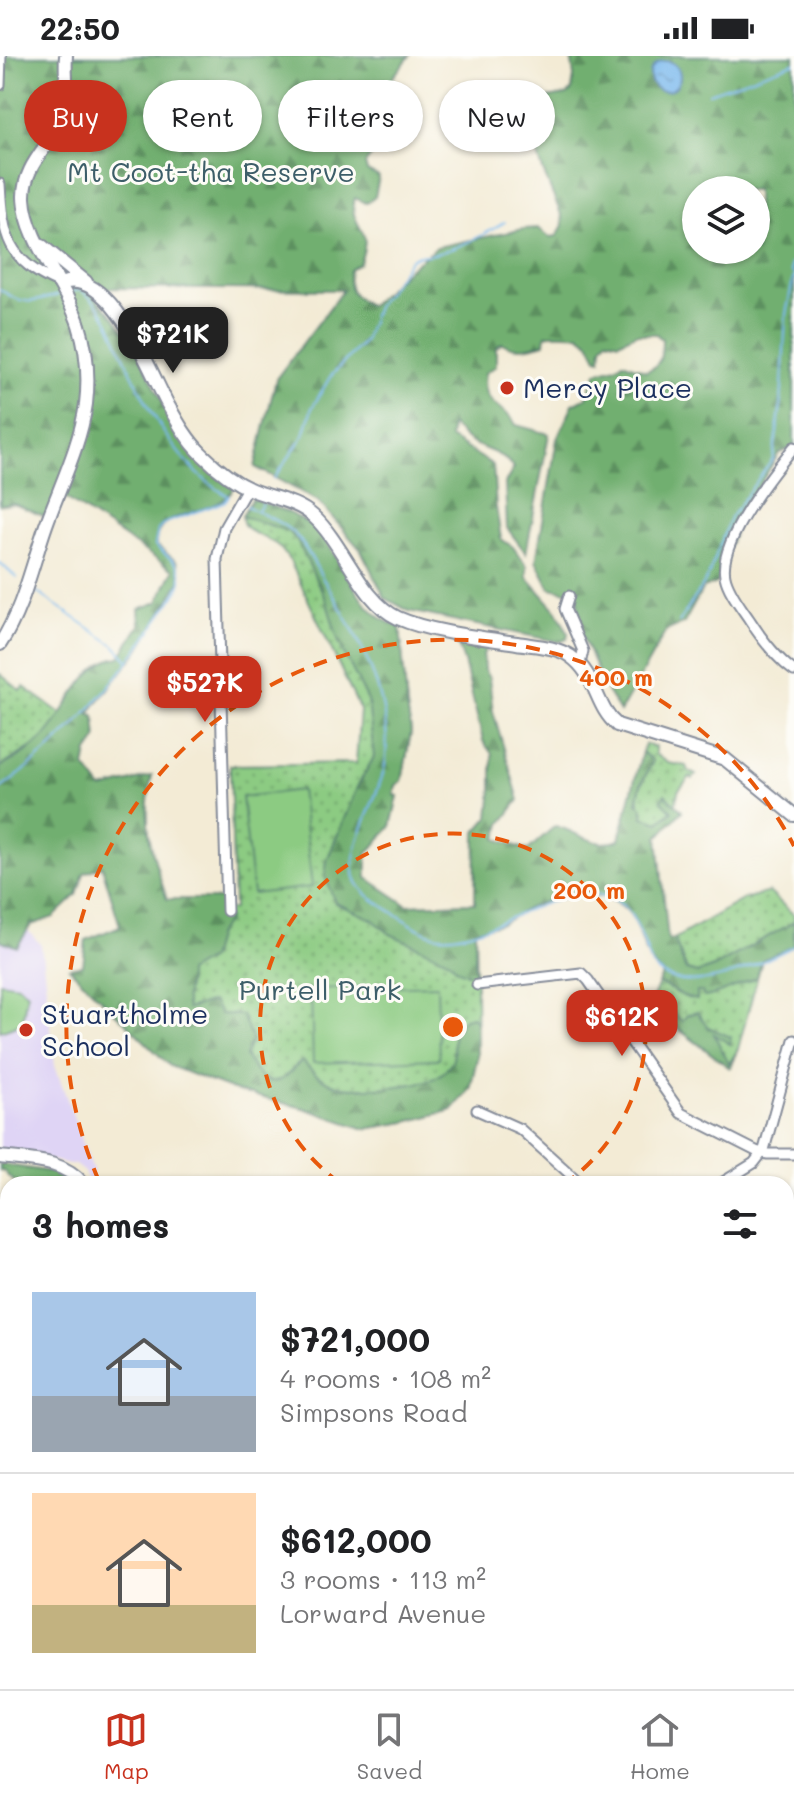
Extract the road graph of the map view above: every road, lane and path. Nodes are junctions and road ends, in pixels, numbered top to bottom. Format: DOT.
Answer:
graph roads {
  1 [pos="1,56"];
  2 [pos="66,56"];
  3 [pos="0,85"];
  4 [pos="0,184"];
  5 [pos="39,244"];
  6 [pos="87,283"];
  7 [pos="63,291"];
  8 [pos="794,447"];
  9 [pos="244,491"];
  10 [pos="569,596"];
  11 [pos="0,644"];
  12 [pos="580,664"];
  13 [pos="794,671"];
  14 [pos="794,815"];
  15 [pos="227,911"];
  16 [pos="477,985"];
  17 [pos="794,1040"];
  18 [pos="792,1056"];
  19 [pos="477,1110"];
  20 [pos="763,1153"];
  21 [pos="794,1154"];
  22 [pos="0,1157"];
  23 [pos="75,1176"];
  24 [pos="572,1176"];
  25 [pos="733,1176"];
  1 -- 3 [label="street"];
  2 -- 5 [label="main road"];
  4 -- 7 [label="street"];
  5 -- 6 [label="main road"];
  5 -- 7 [label="main road"];
  6 -- 7 [label="main road"];
  6 -- 9 [label="main road"];
  7 -- 11 [label="main road"];
  8 -- 13 [label="street"];
  9 -- 12 [label="main road"];
  9 -- 15 [label="street"];
  10 -- 12 [label="street"];
  12 -- 14 [label="main road"];
  16 -- 20 [label="street"];
  17 -- 18 [label="street"];
  18 -- 20 [label="street"];
  19 -- 24 [label="street"];
  20 -- 21 [label="street"];
  20 -- 25 [label="street"];
  22 -- 23 [label="main road"];
}
